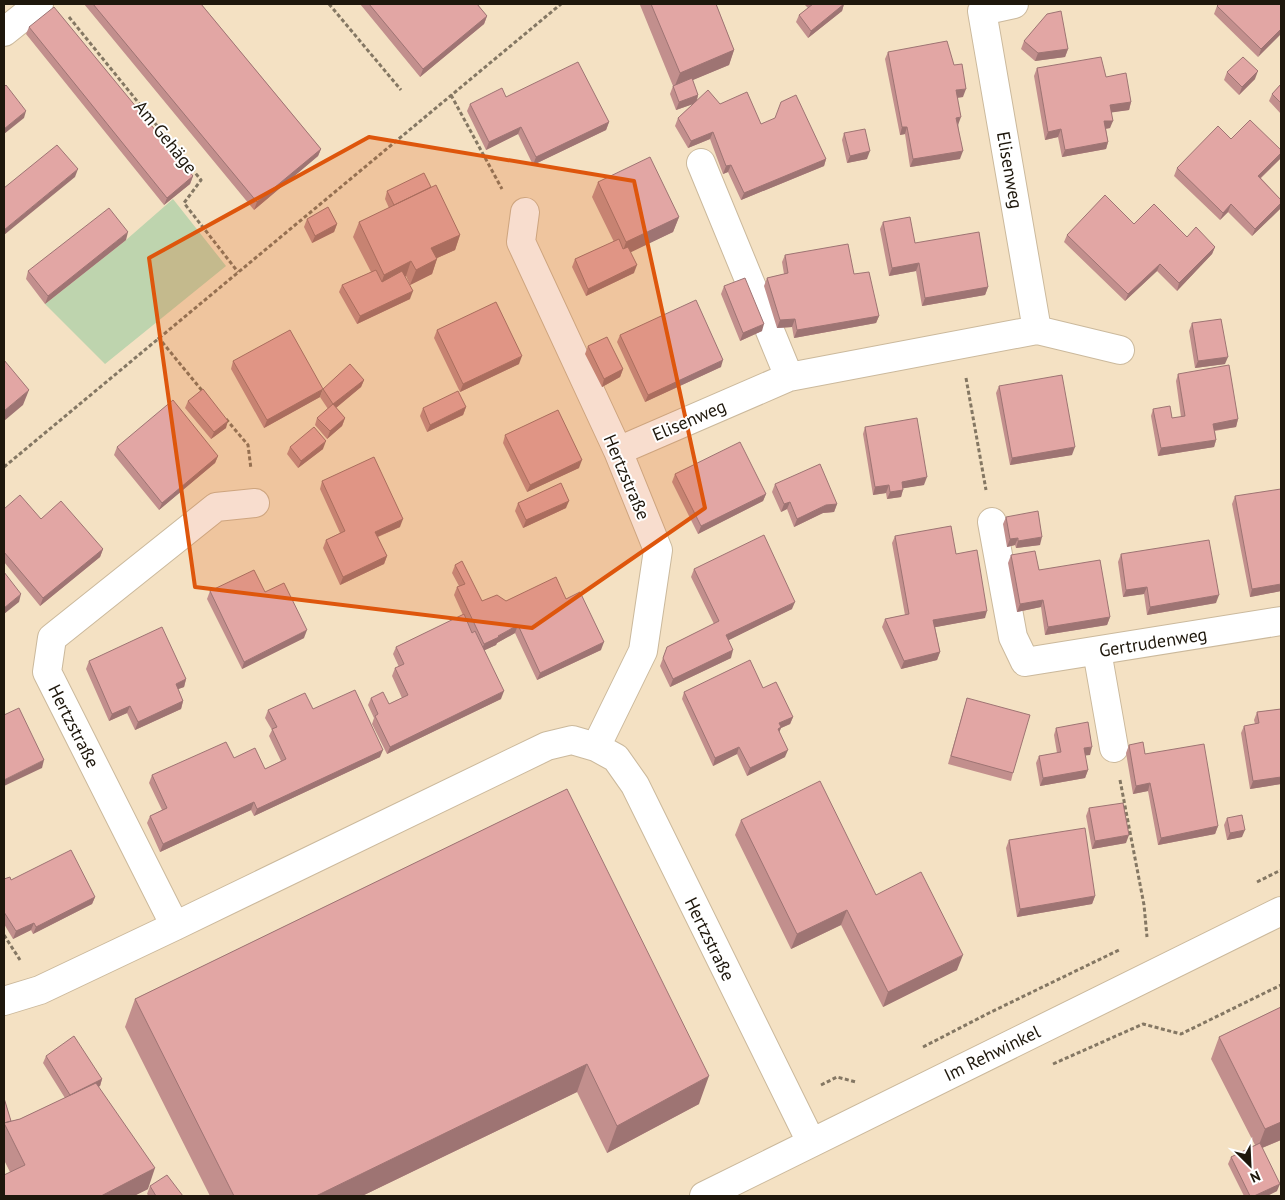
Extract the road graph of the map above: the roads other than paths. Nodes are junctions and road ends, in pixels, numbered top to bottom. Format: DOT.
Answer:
graph roads {
  1 [pos="39,4"];
  2 [pos="1014,4"];
  3 [pos="971,7"];
  4 [pos="4,32"];
  5 [pos="701,163"];
  6 [pos="525,212"];
  7 [pos="1037,330"];
  8 [pos="1120,350"];
  9 [pos="789,377"];
  10 [pos="618,451"];
  11 [pos="255,503"];
  12 [pos="992,522"];
  13 [pos="1281,622"];
  14 [pos="1096,651"];
  15 [pos="596,747"];
  16 [pos="1114,748"];
  17 [pos="1281,911"];
  18 [pos="175,926"];
  19 [pos="4,1002"];
  20 [pos="811,1142"];
  21 [pos="704,1196"];
  1 -- 4 [label="street"];
  2 -- 3 [label="street, Elisenweg"];
  3 -- 7 [label="street, Elisenweg"];
  5 -- 9 [label="street"];
  6 -- 10 [label="street, Hertzstraße"];
  7 -- 8 [label="street, Elisenweg"];
  7 -- 9 [label="street, Elisenweg"];
  9 -- 10 [label="street, Elisenweg"];
  10 -- 15 [label="street, Hertzstraße"];
  11 -- 18 [label="street, Hertzstraße"];
  12 -- 14 [label="street, Gertrudenweg"];
  13 -- 14 [label="street, Gertrudenweg"];
  14 -- 16 [label="street"];
  15 -- 18 [label="street, Hertzstraße"];
  15 -- 20 [label="street, Hertzstraße"];
  17 -- 20 [label="street, Im Rehwinkel"];
  18 -- 19 [label="street, Hertzstraße"];
  20 -- 21 [label="street, Im Rehwinkel"];
}
